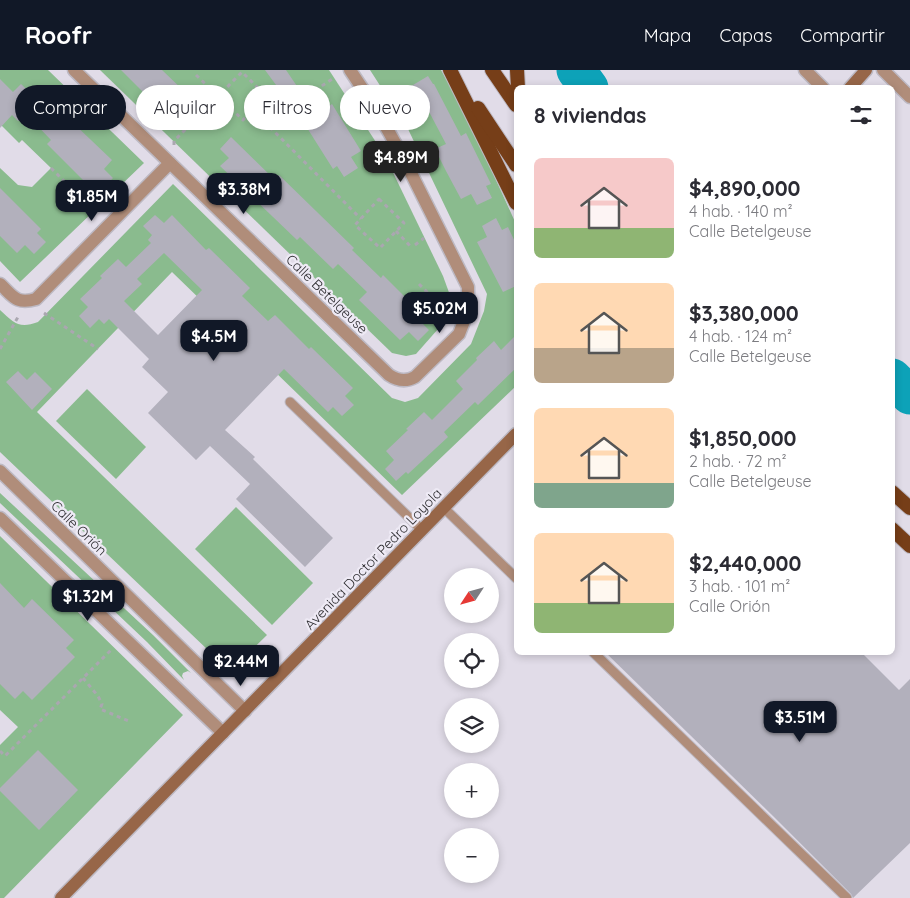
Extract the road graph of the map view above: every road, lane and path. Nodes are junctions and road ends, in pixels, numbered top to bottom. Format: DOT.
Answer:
graph roads {
  1 [pos="74,70"];
  2 [pos="452,70"];
  3 [pos="492,70"];
  4 [pos="517,70"];
  5 [pos="805,70"];
  6 [pos="882,70"];
  7 [pos="345,72"];
  8 [pos="860,72"];
  9 [pos="196,75"];
  10 [pos="206,85"];
  11 [pos="229,85"];
  12 [pos="255,85"];
  13 [pos="325,85"];
  14 [pos="518,85"];
  15 [pos="820,85"];
  16 [pos="852,85"];
  17 [pos="910,97"];
  18 [pos="514,102"];
  19 [pos="234,111"];
  20 [pos="244,119"];
  21 [pos="185,130"];
  22 [pos="273,130"];
  23 [pos="514,162"];
  24 [pos="170,163"];
  25 [pos="51,168"];
  26 [pos="64,181"];
  27 [pos="514,199"];
  28 [pos="361,219"];
  29 [pos="396,231"];
  30 [pos="412,248"];
  31 [pos="0,284"];
  32 [pos="419,284"];
  33 [pos="26,302"];
  34 [pos="462,327"];
  35 [pos="0,349"];
  36 [pos="98,349"];
  37 [pos="290,402"];
  38 [pos="514,436"];
  39 [pos="0,471"];
  40 [pos="895,495"];
  41 [pos="444,508"];
  42 [pos="910,508"];
  43 [pos="0,518"];
  44 [pos="422,530"];
  45 [pos="895,532"];
  46 [pos="910,546"];
  47 [pos="514,576"];
  48 [pos="124,638"];
  49 [pos="596,655"];
  50 [pos="83,678"];
  51 [pos="245,711"];
  52 [pos="131,722"];
  53 [pos="223,733"];
  54 [pos="0,751"];
  55 [pos="61,898"];
  56 [pos="847,898"];
  1 -- 24 [label="street, Calle Betelgeuse"];
  2 -- 23 [label="highway"];
  2 -- 27 [label="highway"];
  3 -- 18 [label="highway"];
  4 -- 14 [label="highway"];
  5 -- 15 [label="street"];
  6 -- 17 [label="street"];
  7 -- 13 [label="path"];
  7 -- 34 [label="street, Calle Betelgeuse"];
  8 -- 16 [label="main road"];
  9 -- 10 [label="path"];
  11 -- 12 [label="path"];
  19 -- 20 [label="path"];
  21 -- 24 [label="path"];
  22 -- 28 [label="path"];
  24 -- 33 [label="street"];
  24 -- 34 [label="street, Calle Betelgeuse"];
  25 -- 26 [label="path"];
  28 -- 29 [label="path"];
  28 -- 29 [label="path"];
  29 -- 30 [label="path"];
  31 -- 33 [label="street"];
  32 -- 34 [label="path"];
  33 -- 35 [label="path"];
  33 -- 36 [label="path"];
  37 -- 44 [label="lane"];
  38 -- 41 [label="main road, Avenida Doctor Pedro Loyola"];
  39 -- 51 [label="street, Calle Orión"];
  40 -- 42 [label="highway"];
  41 -- 44 [label="main road, Avenida Doctor Pedro Loyola"];
  41 -- 47 [label="lane"];
  43 -- 48 [label="street"];
  44 -- 51 [label="main road, Avenida Doctor Pedro Loyola"];
  45 -- 46 [label="highway"];
  48 -- 50 [label="path"];
  48 -- 53 [label="street"];
  49 -- 56 [label="lane"];
  50 -- 52 [label="path"];
  50 -- 54 [label="path"];
  51 -- 53 [label="main road, Avenida Doctor Pedro Loyola"];
  53 -- 55 [label="main road, Avenida Doctor Pedro Loyola"];
}
